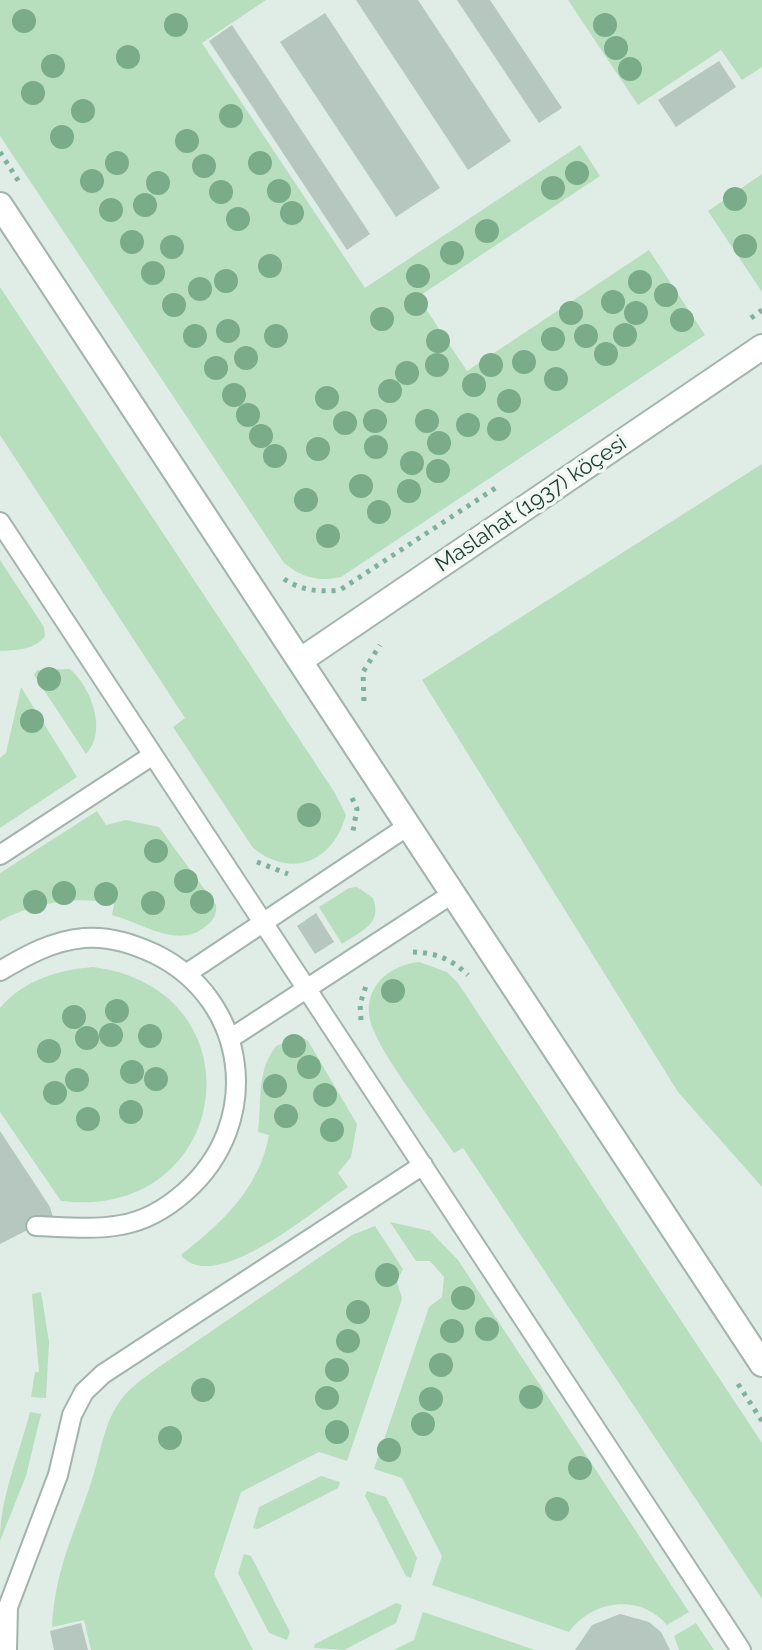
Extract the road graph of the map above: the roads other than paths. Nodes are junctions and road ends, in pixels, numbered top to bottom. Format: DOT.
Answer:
graph roads {
  1 [pos="0,205"];
  2 [pos="762,347"];
  3 [pos="0,522"];
  4 [pos="301,660"];
  5 [pos="153,755"];
  6 [pos="408,826"];
  7 [pos="0,855"];
  8 [pos="452,894"];
  9 [pos="0,971"];
  10 [pos="186,974"];
  11 [pos="231,1038"];
  12 [pos="423,1165"];
  13 [pos="36,1226"];
  14 [pos="762,1364"];
  15 [pos="7,1650"];
  16 [pos="741,1650"];
  1 -- 4 [label="street"];
  2 -- 4 [label="street, Maslahat (1937) köçesi"];
  3 -- 5 [label="lane"];
  4 -- 6 [label="street"];
  5 -- 7 [label="lane"];
  5 -- 12 [label="lane"];
  6 -- 8 [label="street"];
  6 -- 10 [label="lane"];
  8 -- 11 [label="lane"];
  8 -- 14 [label="street"];
  9 -- 10 [label="lane"];
  10 -- 11 [label="lane"];
  11 -- 13 [label="lane"];
  12 -- 15 [label="lane"];
  12 -- 16 [label="lane"];
}
